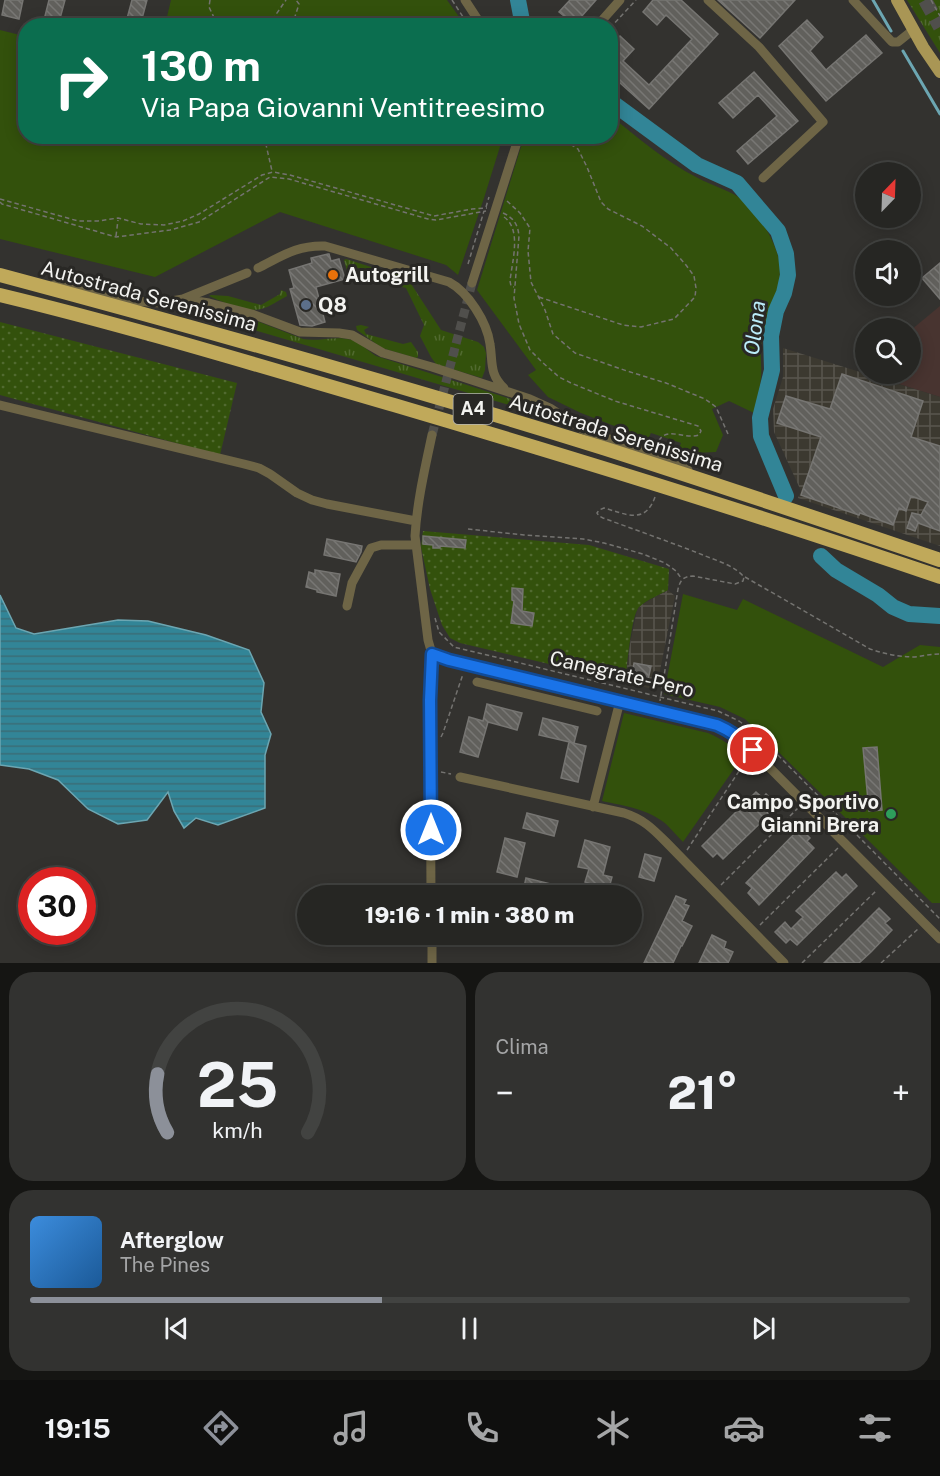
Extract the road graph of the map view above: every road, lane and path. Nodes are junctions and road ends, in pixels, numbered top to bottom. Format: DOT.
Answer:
graph roads {
  1 [pos="210,0"];
  2 [pos="286,0"];
  3 [pos="296,0"];
  4 [pos="452,0"];
  5 [pos="465,0"];
  6 [pos="620,0"];
  7 [pos="636,0"];
  8 [pos="708,0"];
  9 [pos="853,0"];
  10 [pos="897,0"];
  11 [pos="931,0"];
  12 [pos="940,16"];
  13 [pos="214,18"];
  14 [pos="274,18"];
  15 [pos="295,18"];
  16 [pos="464,18"];
  17 [pos="477,18"];
  18 [pos="604,18"];
  19 [pos="618,19"];
  20 [pos="913,30"];
  21 [pos="940,72"];
  22 [pos="266,144"];
  23 [pos="516,144"];
  24 [pos="570,144"];
  25 [pos="273,172"];
  26 [pos="763,178"];
  27 [pos="500,195"];
  28 [pos="0,200"];
  29 [pos="500,213"];
  30 [pos="118,218"];
  31 [pos="116,237"];
  32 [pos="258,268"];
  33 [pos="247,273"];
  34 [pos="0,275"];
  35 [pos="14,279"];
  36 [pos="472,283"];
  37 [pos="0,295"];
  38 [pos="538,297"];
  39 [pos="183,299"];
  40 [pos="506,390"];
  41 [pos="0,405"];
  42 [pos="728,434"];
  43 [pos="432,435"];
  44 [pos="661,436"];
  45 [pos="719,486"];
  46 [pos="651,506"];
  47 [pos="416,521"];
  48 [pos="468,530"];
  49 [pos="415,546"];
  50 [pos="940,561"];
  51 [pos="744,577"];
  52 [pos="940,577"];
  53 [pos="682,579"];
  54 [pos="347,606"];
  55 [pos="433,610"];
  56 [pos="469,652"];
  57 [pos="432,654"];
  58 [pos="940,654"];
  59 [pos="466,664"];
  60 [pos="477,682"];
  61 [pos="542,682"];
  62 [pos="538,697"];
  63 [pos="661,697"];
  64 [pos="620,701"];
  65 [pos="658,710"];
  66 [pos="597,711"];
  67 [pos="437,743"];
  68 [pos="753,750"];
  69 [pos="435,771"];
  70 [pos="460,777"];
  71 [pos="804,802"];
  72 [pos="593,807"];
  73 [pos="844,843"];
  74 [pos="681,858"];
  75 [pos="884,883"];
  76 [pos="431,885"];
  77 [pos="714,892"];
  78 [pos="940,919"];
  79 [pos="924,923"];
  80 [pos="753,932"];
  81 [pos="940,939"];
  82 [pos="432,945"];
  83 [pos="432,963"];
  84 [pos="784,963"];
  85 [pos="802,963"];
  86 [pos="881,963"];
  1 -- 13 [label="path"];
  2 -- 14 [label="path"];
  3 -- 15 [label="path"];
  4 -- 16 [label="path"];
  5 -- 17 [label="street"];
  6 -- 18 [label="street"];
  7 -- 19 [label="path"];
  8 -- 26 [label="street"];
  9 -- 20 [label="street"];
  10 -- 20 [label="main road"];
  11 -- 12 [label="path"];
  20 -- 21 [label="main road"];
  22 -- 25 [label="path"];
  23 -- 27 [label="street"];
  24 -- 38 [label="path"];
  25 -- 30 [label="path"];
  25 -- 31 [label="path"];
  27 -- 36 [label="street"];
  27 -- 38 [label="path"];
  28 -- 30 [label="path"];
  28 -- 31 [label="path"];
  29 -- 44 [label="path"];
  30 -- 31 [label="path"];
  32 -- 40 [label="street"];
  33 -- 39 [label="street"];
  34 -- 35 [label="highway, Autostrada Serenissima / A4"];
  35 -- 39 [label="street"];
  35 -- 45 [label="highway, Autostrada Serenissima / A4"];
  37 -- 52 [label="highway, Autostrada Serenissima / A4"];
  38 -- 42 [label="path"];
  39 -- 40 [label="street"];
  40 -- 45 [label="street"];
  41 -- 47 [label="street"];
  43 -- 47 [label="street"];
  45 -- 50 [label="highway, Autostrada Serenissima / A4"];
  46 -- 51 [label="path"];
  47 -- 49 [label="street"];
  48 -- 53 [label="path"];
  49 -- 54 [label="street"];
  49 -- 57 [label="street"];
  51 -- 53 [label="path"];
  51 -- 58 [label="path"];
  53 -- 63 [label="path"];
  55 -- 56 [label="path, Canegrate-Pero"];
  56 -- 59 [label="path"];
  56 -- 63 [label="path, Canegrate-Pero"];
  57 -- 59 [label="street"];
  57 -- 76 [label="street"];
  59 -- 61 [label="street"];
  59 -- 67 [label="path"];
  60 -- 62 [label="street"];
  61 -- 62 [label="street"];
  61 -- 64 [label="street"];
  62 -- 66 [label="street"];
  63 -- 65 [label="path"];
  63 -- 78 [label="path, Canegrate-Pero"];
  64 -- 65 [label="street"];
  64 -- 72 [label="street"];
  65 -- 68 [label="street"];
  68 -- 71 [label="street"];
  68 -- 74 [label="path"];
  69 -- 70 [label="path"];
  70 -- 72 [label="street"];
  71 -- 73 [label="street"];
  71 -- 77 [label="path"];
  72 -- 74 [label="street"];
  73 -- 75 [label="street"];
  73 -- 80 [label="path"];
  74 -- 77 [label="street"];
  75 -- 79 [label="street"];
  75 -- 85 [label="path"];
  77 -- 80 [label="street"];
  79 -- 81 [label="street"];
  79 -- 86 [label="path"];
  80 -- 84 [label="street"];
  82 -- 83 [label="street"];
}
